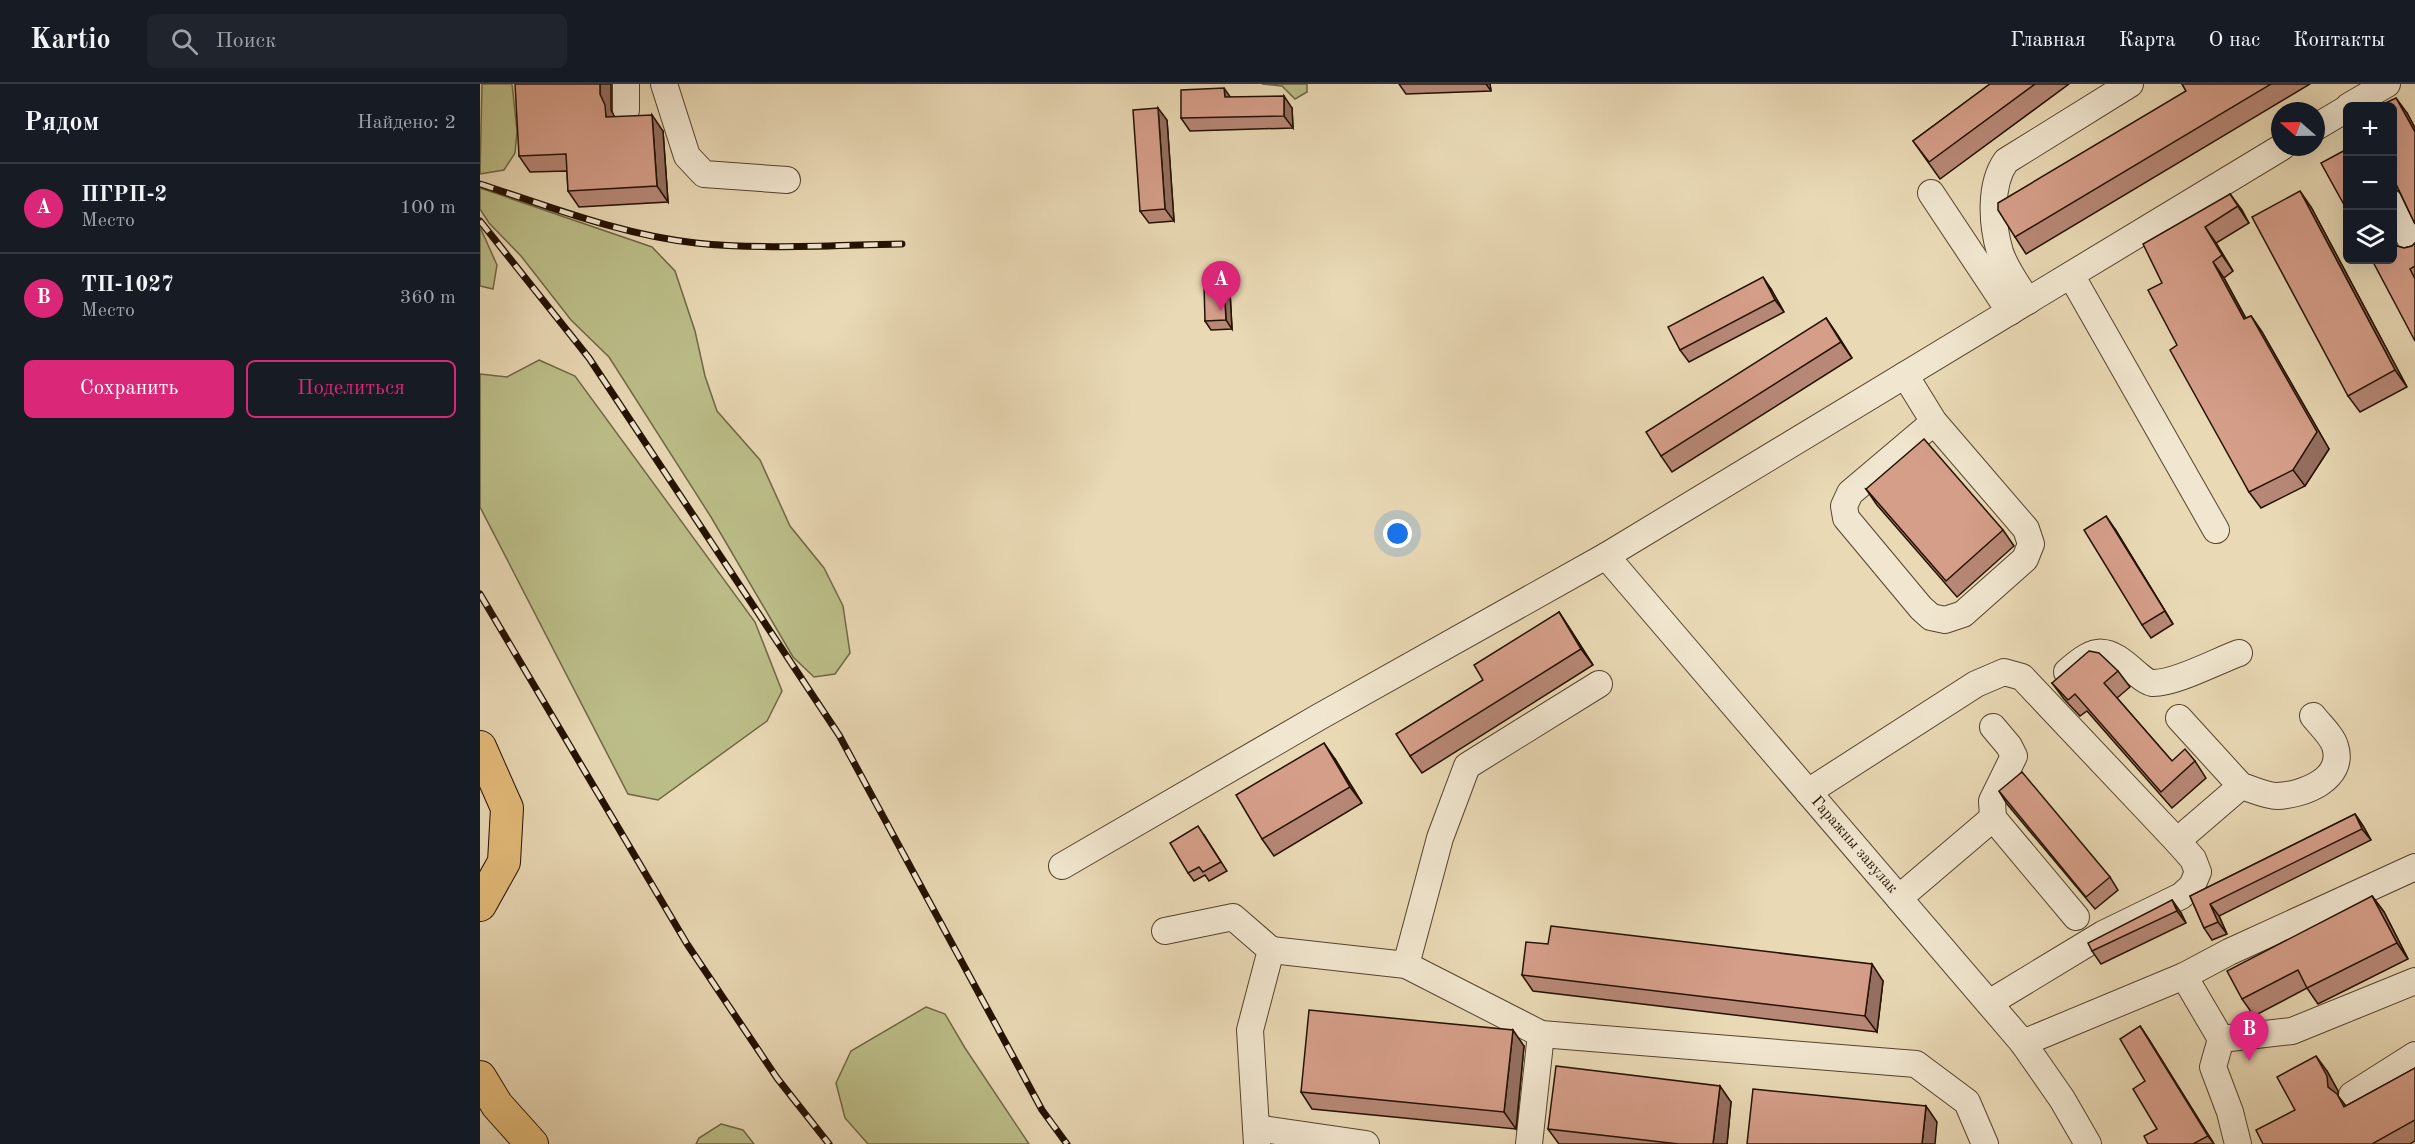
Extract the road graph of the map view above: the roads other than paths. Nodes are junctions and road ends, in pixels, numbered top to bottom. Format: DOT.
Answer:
graph roads {
  1 [pos="626,84"];
  2 [pos="664,84"];
  3 [pos="2130,84"];
  4 [pos="2375,87"];
  5 [pos="2355,102"];
  6 [pos="626,110"];
  7 [pos="2343,110"];
  8 [pos="2325,121"];
  9 [pos="2271,154"];
  10 [pos="787,180"];
  11 [pos="1931,193"];
  12 [pos="2395,210"];
  13 [pos="2415,248"];
  14 [pos="2071,275"];
  15 [pos="2019,307"];
  16 [pos="1905,375"];
  17 [pos="1934,422"];
  18 [pos="2216,530"];
  19 [pos="1606,556"];
  20 [pos="2239,653"];
  21 [pos="1599,684"];
  22 [pos="2040,696"];
  23 [pos="2313,716"];
  24 [pos="2179,718"];
  25 [pos="1993,727"];
  26 [pos="480,747"];
  27 [pos="2241,786"];
  28 [pos="1808,792"];
  29 [pos="1994,818"];
  30 [pos="2177,841"];
  31 [pos="1062,866"];
  32 [pos="2415,867"];
  33 [pos="1899,898"];
  34 [pos="480,905"];
  35 [pos="2076,917"];
  36 [pos="1165,931"];
  37 [pos="1271,950"];
  38 [pos="1406,965"];
  39 [pos="2184,976"];
  40 [pos="2415,981"];
  41 [pos="1989,1004"];
  42 [pos="1541,1034"];
  43 [pos="2221,1039"];
  44 [pos="2023,1043"];
  45 [pos="2415,1055"];
  46 [pos="480,1077"];
  47 [pos="2352,1095"];
  48 [pos="1256,1136"];
  49 [pos="532,1144"];
  50 [pos="1366,1144"];
  51 [pos="1529,1144"];
  52 [pos="1985,1144"];
  53 [pos="2088,1144"];
  54 [pos="2238,1144"];
  1 -- 6 [label="street"];
  2 -- 10 [label="street"];
  3 -- 15 [label="street"];
  4 -- 5 [label="street"];
  7 -- 8 [label="street"];
  9 -- 14 [label="street"];
  11 -- 15 [label="street"];
  12 -- 13 [label="street"];
  14 -- 15 [label="street"];
  14 -- 18 [label="street"];
  15 -- 16 [label="street"];
  16 -- 17 [label="street"];
  16 -- 19 [label="street"];
  17 -- 17 [label="street"];
  19 -- 28 [label="street, Гаражны завулак"];
  19 -- 31 [label="street"];
  20 -- 22 [label="street"];
  21 -- 38 [label="street"];
  22 -- 28 [label="street"];
  22 -- 30 [label="street"];
  23 -- 27 [label="street"];
  24 -- 27 [label="street"];
  25 -- 29 [label="street"];
  26 -- 34 [label="main road"];
  27 -- 30 [label="street"];
  28 -- 33 [label="street, Гаражны завулак"];
  29 -- 33 [label="street"];
  29 -- 35 [label="street"];
  30 -- 41 [label="street"];
  32 -- 39 [label="street"];
  33 -- 41 [label="street, Гаражны завулак"];
  36 -- 37 [label="street"];
  37 -- 38 [label="street"];
  37 -- 48 [label="street"];
  38 -- 42 [label="street"];
  39 -- 43 [label="street"];
  39 -- 44 [label="street"];
  40 -- 43 [label="street"];
  41 -- 44 [label="street, Гаражны завулак"];
  42 -- 51 [label="street"];
  42 -- 52 [label="street"];
  43 -- 54 [label="street"];
  44 -- 53 [label="street, Гаражны завулак"];
  45 -- 47 [label="street"];
  46 -- 49 [label="main road"];
  48 -- 50 [label="street"];
}
